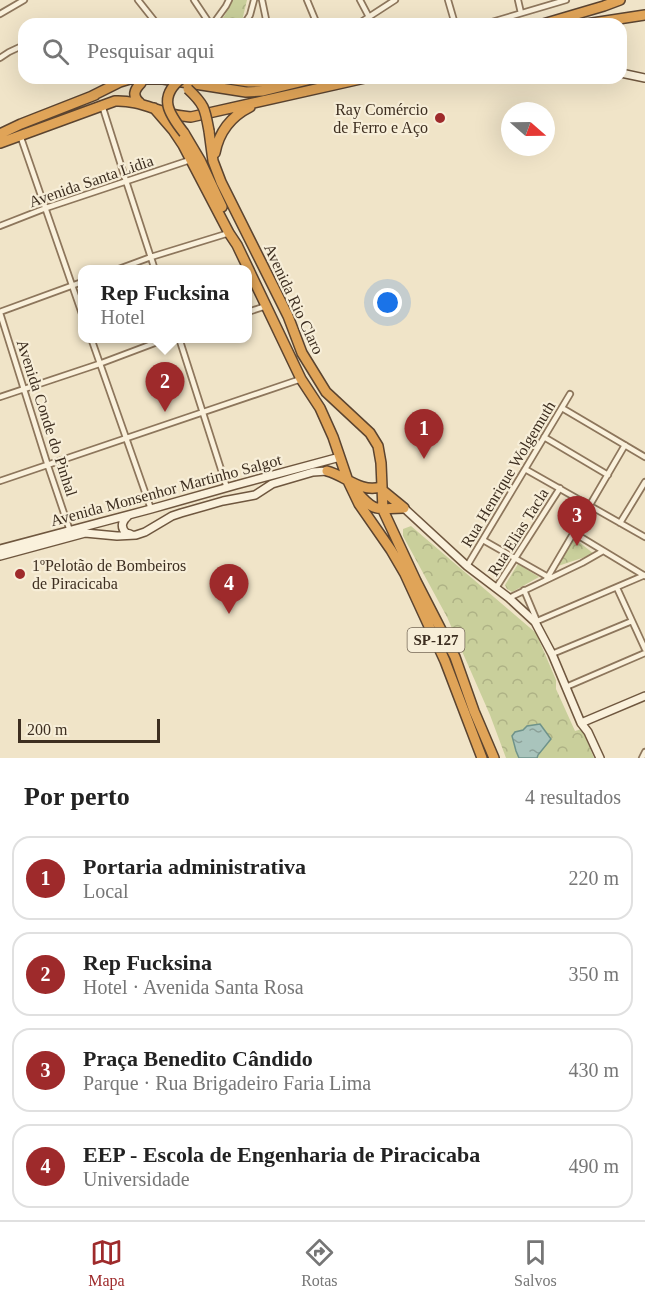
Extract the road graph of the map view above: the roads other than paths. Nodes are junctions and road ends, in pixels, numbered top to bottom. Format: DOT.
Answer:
graph roads {
  1 [pos="138,0"];
  2 [pos="194,0"];
  3 [pos="229,0"];
  4 [pos="254,0"];
  5 [pos="262,0"];
  6 [pos="307,0"];
  7 [pos="360,0"];
  8 [pos="396,0"];
  9 [pos="448,0"];
  10 [pos="518,0"];
  11 [pos="566,0"];
  12 [pos="620,0"];
  13 [pos="20,1"];
  14 [pos="604,6"];
  15 [pos="521,13"];
  16 [pos="0,14"];
  17 [pos="645,15"];
  18 [pos="369,17"];
  19 [pos="152,18"];
  20 [pos="208,18"];
  21 [pos="217,18"];
  22 [pos="248,18"];
  23 [pos="266,18"];
  24 [pos="314,18"];
  25 [pos="453,18"];
  26 [pos="505,18"];
  27 [pos="563,18"];
  28 [pos="571,18"];
  29 [pos="625,18"];
  30 [pos="18,48"];
  31 [pos="0,58"];
  32 [pos="627,74"];
  33 [pos="645,78"];
  34 [pos="116,84"];
  35 [pos="135,84"];
  36 [pos="140,84"];
  37 [pos="164,84"];
  38 [pos="174,84"];
  39 [pos="195,84"];
  40 [pos="291,84"];
  41 [pos="336,84"];
  42 [pos="92,96"];
  43 [pos="263,101"];
  44 [pos="140,103"];
  45 [pos="102,105"];
  46 [pos="153,108"];
  47 [pos="0,134"];
  48 [pos="20,135"];
  49 [pos="0,143"];
  50 [pos="191,160"];
  51 [pos="213,161"];
  52 [pos="126,181"];
  53 [pos="46,208"];
  54 [pos="0,226"];
  55 [pos="229,233"];
  56 [pos="237,245"];
  57 [pos="151,257"];
  58 [pos="129,265"];
  59 [pos="153,265"];
  60 [pos="247,265"];
  61 [pos="252,277"];
  62 [pos="78,284"];
  63 [pos="73,286"];
  64 [pos="78,302"];
  65 [pos="266,306"];
  66 [pos="252,311"];
  67 [pos="0,312"];
  68 [pos="92,343"];
  69 [pos="157,343"];
  70 [pos="180,343"];
  71 [pos="99,364"];
  72 [pos="301,379"];
  73 [pos="25,390"];
  74 [pos="570,394"];
  75 [pos="0,397"];
  76 [pos="341,406"];
  77 [pos="562,408"];
  78 [pos="203,412"];
  79 [pos="323,414"];
  80 [pos="544,437"];
  81 [pos="126,439"];
  82 [pos="625,445"];
  83 [pos="340,457"];
  84 [pos="645,457"];
  85 [pos="48,466"];
  86 [pos="525,469"];
  87 [pos="327,471"];
  88 [pos="608,475"];
  89 [pos="0,481"];
  90 [pos="348,481"];
  91 [pos="645,482"];
  92 [pos="236,484"];
  93 [pos="227,488"];
  94 [pos="381,488"];
  95 [pos="560,488"];
  96 [pos="223,501"];
  97 [pos="359,504"];
  98 [pos="590,505"];
  99 [pos="404,508"];
  100 [pos="151,509"];
  101 [pos="382,510"];
  102 [pos="130,514"];
  103 [pos="107,521"];
  104 [pos="388,522"];
  105 [pos="621,523"];
  106 [pos="70,531"];
  107 [pos="98,533"];
  108 [pos="574,533"];
  109 [pos="131,534"];
  110 [pos="645,537"];
  111 [pos="483,540"];
  112 [pos="17,548"];
  113 [pos="0,549"];
  114 [pos="603,551"];
  115 [pos="0,556"];
  116 [pos="516,558"];
  117 [pos="467,566"];
  118 [pos="645,576"];
  119 [pos="547,578"];
  120 [pos="496,588"];
  121 [pos="617,588"];
  122 [pos="524,590"];
  123 [pos="509,598"];
  124 [pos="632,621"];
  125 [pos="536,622"];
  126 [pos="645,651"];
  127 [pos="552,654"];
  128 [pos="566,687"];
  129 [pos="645,696"];
  130 [pos="581,723"];
  131 [pos="645,752"];
  132 [pos="482,758"];
  133 [pos="494,758"];
  134 [pos="600,758"];
  135 [pos="642,758"];
  1 -- 19 [label="street"];
  2 -- 20 [label="street"];
  3 -- 21 [label="street"];
  4 -- 22 [label="street"];
  5 -- 23 [label="street"];
  6 -- 24 [label="street"];
  7 -- 18 [label="street"];
  8 -- 18 [label="street"];
  9 -- 25 [label="street"];
  10 -- 15 [label="street"];
  11 -- 15 [label="street"];
  12 -- 14 [label="highway"];
  13 -- 16 [label="street"];
  14 -- 27 [label="highway"];
  14 -- 28 [label="highway"];
  15 -- 26 [label="street"];
  17 -- 29 [label="highway"];
  30 -- 31 [label="street"];
  32 -- 33 [label="main road"];
  34 -- 42 [label="highway"];
  35 -- 42 [label="highway"];
  36 -- 44 [label="highway"];
  37 -- 51 [label="highway, Avenida Rio Claro, bridge"];
  38 -- 56 [label="highway, bridge"];
  39 -- 40 [label="highway"];
  41 -- 43 [label="highway"];
  42 -- 47 [label="highway"];
  43 -- 46 [label="highway"];
  43 -- 51 [label="highway"];
  44 -- 45 [label="highway"];
  44 -- 46 [label="highway"];
  45 -- 48 [label="highway"];
  45 -- 52 [label="street"];
  46 -- 50 [label="highway, Avenida Rio Claro"];
  48 -- 49 [label="highway"];
  48 -- 53 [label="street"];
  50 -- 52 [label="street, Avenida Santa Lidia"];
  50 -- 55 [label="highway, Avenida Rio Claro"];
  51 -- 76 [label="highway, Avenida Rio Claro"];
  52 -- 53 [label="street, Avenida Santa Lidia"];
  52 -- 57 [label="street"];
  53 -- 54 [label="street, Avenida Santa Lidia"];
  53 -- 63 [label="street"];
  55 -- 56 [label="highway, Avenida Rio Claro"];
  55 -- 57 [label="street"];
  56 -- 60 [label="highway, Avenida Rio Claro"];
  57 -- 58 [label="street"];
  57 -- 59 [label="street"];
  61 -- 65 [label="highway, Avenida Rio Claro"];
  62 -- 63 [label="street"];
  63 -- 64 [label="street"];
  63 -- 67 [label="street"];
  65 -- 66 [label="street"];
  65 -- 72 [label="highway, Avenida Rio Claro"];
  67 -- 73 [label="street, Avenida Conde do Pinhal"];
  68 -- 71 [label="street"];
  69 -- 71 [label="street"];
  70 -- 78 [label="street"];
  71 -- 73 [label="street"];
  71 -- 81 [label="street"];
  72 -- 78 [label="street"];
  72 -- 79 [label="highway, Avenida Rio Claro"];
  73 -- 75 [label="street"];
  73 -- 85 [label="street, Avenida Conde do Pinhal"];
  74 -- 77 [label="street, Rua Henrique Wolgemuth"];
  76 -- 79 [label="highway"];
  76 -- 94 [label="highway, Avenida Rio Claro / SP-127"];
  77 -- 80 [label="street, Rua Henrique Wolgemuth"];
  77 -- 82 [label="street"];
  78 -- 81 [label="street"];
  78 -- 93 [label="street"];
  79 -- 83 [label="highway, Avenida Rio Claro / SP-127"];
  80 -- 86 [label="street, Rua Henrique Wolgemuth"];
  80 -- 88 [label="street"];
  81 -- 85 [label="street"];
  81 -- 100 [label="street"];
  82 -- 84 [label="street"];
  82 -- 88 [label="street"];
  83 -- 90 [label="highway, Avenida Rio Claro / SP-127"];
  83 -- 92 [label="main road, Avenida Monsenhor Martinho Salgot"];
  85 -- 89 [label="street"];
  85 -- 106 [label="street, Avenida Conde do Pinhal"];
  86 -- 95 [label="street"];
  86 -- 111 [label="street, Rua Henrique Wolgemuth"];
  87 -- 90 [label="highway"];
  87 -- 96 [label="main road, Avenida Monsenhor Martinho Salgot"];
  87 -- 97 [label="highway"];
  88 -- 98 [label="street"];
  90 -- 94 [label="highway"];
  90 -- 97 [label="highway, Avenida Rio Claro / SP-127"];
  90 -- 101 [label="highway"];
  91 -- 105 [label="street"];
  92 -- 93 [label="main road, Avenida Monsenhor Martinho Salgot"];
  92 -- 96 [label="main road"];
  93 -- 100 [label="main road, Avenida Monsenhor Martinho Salgot"];
  94 -- 99 [label="highway"];
  94 -- 101 [label="highway, Avenida Rio Claro / SP-127"];
  95 -- 98 [label="street"];
  95 -- 116 [label="street, Rua Elias Tacla"];
  96 -- 109 [label="main road, Avenida Monsenhor Martinho Salgot"];
  97 -- 132 [label="highway, SP-127"];
  98 -- 105 [label="street"];
  98 -- 108 [label="street"];
  99 -- 101 [label="highway"];
  99 -- 104 [label="highway"];
  99 -- 117 [label="main road"];
  100 -- 102 [label="main road, Avenida Monsenhor Martinho Salgot"];
  101 -- 104 [label="highway, SP-127"];
  102 -- 103 [label="main road, Avenida Monsenhor Martinho Salgot"];
  102 -- 109 [label="main road"];
  103 -- 106 [label="main road, Avenida Monsenhor Martinho Salgot"];
  103 -- 107 [label="main road"];
  104 -- 133 [label="highway, SP-127"];
  105 -- 110 [label="street"];
  106 -- 112 [label="main road, Avenida Monsenhor Martinho Salgot"];
  107 -- 109 [label="main road, Avenida Monsenhor Martinho Salgot"];
  107 -- 112 [label="main road, Avenida Monsenhor Martinho Salgot"];
  108 -- 114 [label="street"];
  108 -- 119 [label="street"];
  111 -- 116 [label="street"];
  111 -- 117 [label="street, Rua Henrique Wolgemuth"];
  112 -- 113 [label="main road, Avenida Monsenhor Martinho Salgot"];
  112 -- 115 [label="main road, Avenida Monsenhor Martinho Salgot"];
  114 -- 118 [label="street"];
  114 -- 119 [label="street"];
  116 -- 119 [label="street"];
  116 -- 120 [label="street, Rua Elias Tacla"];
  117 -- 120 [label="main road"];
  118 -- 121 [label="street"];
  119 -- 122 [label="street"];
  120 -- 123 [label="main road"];
  121 -- 124 [label="street"];
  121 -- 125 [label="street"];
  122 -- 123 [label="street"];
  122 -- 125 [label="street"];
  123 -- 125 [label="main road"];
  124 -- 126 [label="street"];
  124 -- 127 [label="street"];
  125 -- 127 [label="main road"];
  126 -- 128 [label="street"];
  127 -- 128 [label="main road"];
  128 -- 130 [label="main road"];
  129 -- 130 [label="main road"];
  130 -- 134 [label="main road"];
  131 -- 135 [label="street"];
}
